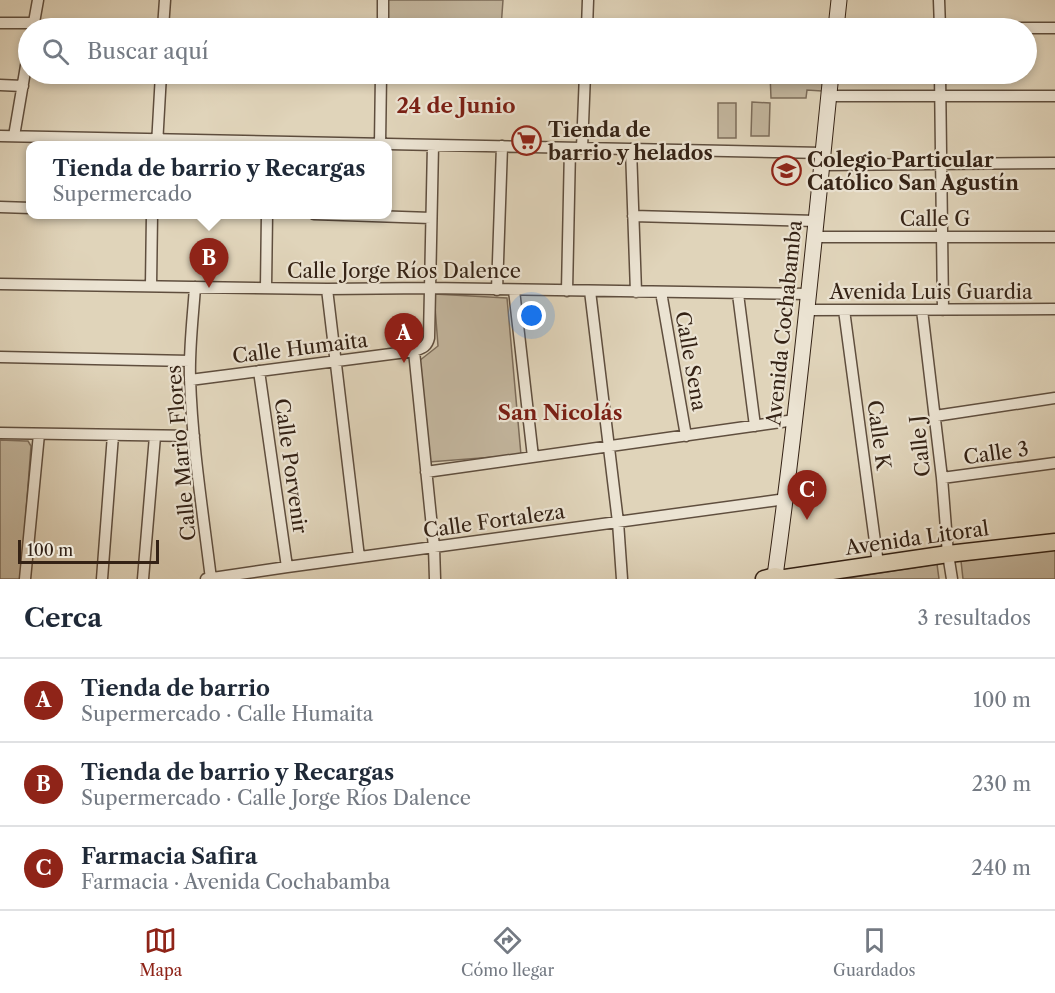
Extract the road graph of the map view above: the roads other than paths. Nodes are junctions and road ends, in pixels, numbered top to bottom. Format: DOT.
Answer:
graph roads {
  1 [pos="38,0"];
  2 [pos="165,0"];
  3 [pos="383,0"];
  4 [pos="588,0"];
  5 [pos="839,0"];
  6 [pos="939,0"];
  7 [pos="35,18"];
  8 [pos="164,18"];
  9 [pos="382,18"];
  10 [pos="587,18"];
  11 [pos="837,18"];
  12 [pos="940,18"];
  13 [pos="0,23"];
  14 [pos="18,25"];
  15 [pos="1037,28"];
  16 [pos="1055,28"];
  17 [pos="161,84"];
  18 [pos="381,84"];
  19 [pos="585,84"];
  20 [pos="830,84"];
  21 [pos="940,84"];
  22 [pos="0,85"];
  23 [pos="23,86"];
  24 [pos="829,96"];
  25 [pos="1055,96"];
  26 [pos="941,97"];
  27 [pos="0,136"];
  28 [pos="14,136"];
  29 [pos="134,141"];
  30 [pos="158,141"];
  31 [pos="380,141"];
  32 [pos="392,144"];
  33 [pos="433,145"];
  34 [pos="502,146"];
  35 [pos="570,148"];
  36 [pos="582,148"];
  37 [pos="631,149"];
  38 [pos="822,159"];
  39 [pos="1055,163"];
  40 [pos="942,164"];
  41 [pos="0,207"];
  42 [pos="26,207"];
  43 [pos="633,216"];
  44 [pos="392,217"];
  45 [pos="431,218"];
  46 [pos="152,219"];
  47 [pos="267,219"];
  48 [pos="815,229"];
  49 [pos="942,236"];
  50 [pos="1055,237"];
  51 [pos="0,284"];
  52 [pos="151,286"];
  53 [pos="195,287"];
  54 [pos="266,288"];
  55 [pos="429,288"];
  56 [pos="327,289"];
  57 [pos="497,290"];
  58 [pos="514,290"];
  59 [pos="567,291"];
  60 [pos="590,291"];
  61 [pos="636,292"];
  62 [pos="661,292"];
  63 [pos="738,294"];
  64 [pos="808,294"];
  65 [pos="944,309"];
  66 [pos="1055,309"];
  67 [pos="807,310"];
  68 [pos="844,310"];
  69 [pos="922,310"];
  70 [pos="414,351"];
  71 [pos="0,357"];
  72 [pos="335,360"];
  73 [pos="190,361"];
  74 [pos="259,371"];
  75 [pos="190,380"];
  76 [pos="1055,398"];
  77 [pos="935,416"];
  78 [pos="795,420"];
  79 [pos="755,426"];
  80 [pos="0,433"];
  81 [pos="39,434"];
  82 [pos="112,435"];
  83 [pos="155,436"];
  84 [pos="194,436"];
  85 [pos="686,436"];
  86 [pos="609,446"];
  87 [pos="533,457"];
  88 [pos="1055,463"];
  89 [pos="426,472"];
  90 [pos="942,478"];
  91 [pos="786,499"];
  92 [pos="618,522"];
  93 [pos="1055,542"];
  94 [pos="434,547"];
  95 [pos="948,554"];
  96 [pos="359,557"];
  97 [pos="878,564"];
  98 [pos="287,567"];
  99 [pos="773,578"];
  100 [pos="25,579"];
  101 [pos="102,579"];
  102 [pos="143,579"];
  103 [pos="209,579"];
  104 [pos="435,579"];
  105 [pos="622,579"];
  106 [pos="952,579"];
  1 -- 7 [label="street"];
  2 -- 8 [label="street"];
  3 -- 9 [label="street"];
  4 -- 10 [label="street"];
  5 -- 11 [label="main road"];
  6 -- 12 [label="street"];
  13 -- 14 [label="street"];
  15 -- 16 [label="street"];
  17 -- 30 [label="street"];
  18 -- 31 [label="street"];
  19 -- 36 [label="street"];
  20 -- 24 [label="main road, Avenida Cochabamba"];
  21 -- 26 [label="street"];
  22 -- 23 [label="street"];
  23 -- 28 [label="street"];
  24 -- 26 [label="street"];
  24 -- 38 [label="main road, Avenida Cochabamba"];
  25 -- 26 [label="street"];
  26 -- 40 [label="street"];
  27 -- 28 [label="street"];
  28 -- 29 [label="street"];
  32 -- 33 [label="street"];
  33 -- 34 [label="street"];
  33 -- 45 [label="street"];
  34 -- 35 [label="street"];
  34 -- 57 [label="street"];
  35 -- 36 [label="street"];
  35 -- 59 [label="street"];
  36 -- 37 [label="street"];
  37 -- 38 [label="street"];
  37 -- 43 [label="street"];
  38 -- 40 [label="street"];
  38 -- 48 [label="main road, Avenida Cochabamba"];
  39 -- 40 [label="street"];
  40 -- 49 [label="street"];
  41 -- 42 [label="street"];
  43 -- 48 [label="street, Calle G"];
  43 -- 61 [label="street"];
  44 -- 45 [label="street"];
  45 -- 55 [label="street"];
  46 -- 52 [label="street"];
  47 -- 54 [label="street"];
  48 -- 49 [label="street, Calle G"];
  48 -- 64 [label="main road, Avenida Cochabamba"];
  49 -- 50 [label="street, Calle G"];
  49 -- 65 [label="street"];
  51 -- 52 [label="street, Calle Jorge Ríos Dalence"];
  52 -- 53 [label="street, Calle Jorge Ríos Dalence"];
  53 -- 54 [label="street, Calle Jorge Ríos Dalence"];
  53 -- 73 [label="street, Calle Mario Flores"];
  54 -- 56 [label="street, Calle Jorge Ríos Dalence"];
  55 -- 56 [label="street, Calle Jorge Ríos Dalence"];
  55 -- 57 [label="street, Calle Jorge Ríos Dalence"];
  55 -- 70 [label="street"];
  56 -- 72 [label="street"];
  57 -- 58 [label="street, Calle Jorge Ríos Dalence"];
  58 -- 59 [label="street, Calle Jorge Ríos Dalence"];
  58 -- 87 [label="street"];
  59 -- 60 [label="street, Calle Jorge Ríos Dalence"];
  60 -- 61 [label="street, Calle Jorge Ríos Dalence"];
  60 -- 86 [label="street"];
  61 -- 62 [label="street, Calle Jorge Ríos Dalence"];
  62 -- 63 [label="street, Calle Jorge Ríos Dalence"];
  62 -- 85 [label="street, Calle Sena"];
  63 -- 64 [label="street, Calle Jorge Ríos Dalence"];
  63 -- 79 [label="street"];
  64 -- 67 [label="main road, Avenida Cochabamba"];
  65 -- 66 [label="street, Avenida Luis Guardia"];
  65 -- 69 [label="street, Avenida Luis Guardia"];
  67 -- 68 [label="street, Avenida Luis Guardia"];
  67 -- 78 [label="main road, Avenida Cochabamba"];
  68 -- 69 [label="street, Avenida Luis Guardia"];
  68 -- 97 [label="street, Calle K"];
  69 -- 77 [label="street, Calle J"];
  70 -- 72 [label="street, Calle Humaita"];
  70 -- 89 [label="street"];
  71 -- 73 [label="street"];
  72 -- 74 [label="street, Calle Humaita"];
  72 -- 96 [label="street"];
  73 -- 75 [label="street, Calle Mario Flores"];
  74 -- 75 [label="street, Calle Humaita"];
  74 -- 98 [label="street, Calle Porvenir"];
  75 -- 84 [label="street, Calle Mario Flores"];
  76 -- 77 [label="street"];
  77 -- 90 [label="street, Calle J"];
  78 -- 79 [label="street"];
  78 -- 91 [label="main road, Avenida Cochabamba"];
  79 -- 85 [label="street"];
  80 -- 81 [label="street"];
  81 -- 82 [label="street"];
  81 -- 100 [label="street"];
  82 -- 83 [label="street"];
  82 -- 101 [label="street"];
  83 -- 84 [label="street"];
  83 -- 102 [label="street"];
  84 -- 103 [label="street, Calle Mario Flores"];
  85 -- 86 [label="street"];
  86 -- 87 [label="street"];
  86 -- 92 [label="street"];
  87 -- 89 [label="street"];
  88 -- 90 [label="street, Calle 3"];
  89 -- 94 [label="street"];
  90 -- 95 [label="street, Calle J"];
  91 -- 92 [label="street, Calle Fortaleza"];
  91 -- 99 [label="main road, Avenida Cochabamba"];
  92 -- 94 [label="street, Calle Fortaleza"];
  92 -- 105 [label="street"];
  93 -- 95 [label="main road, Avenida Litoral"];
  94 -- 96 [label="street, Calle Fortaleza"];
  94 -- 104 [label="street"];
  95 -- 97 [label="main road, Avenida Litoral"];
  95 -- 106 [label="street, Calle J"];
  96 -- 98 [label="street, Calle Fortaleza"];
  97 -- 99 [label="main road, Avenida Litoral"];
  98 -- 103 [label="street, Calle Fortaleza"];
}
